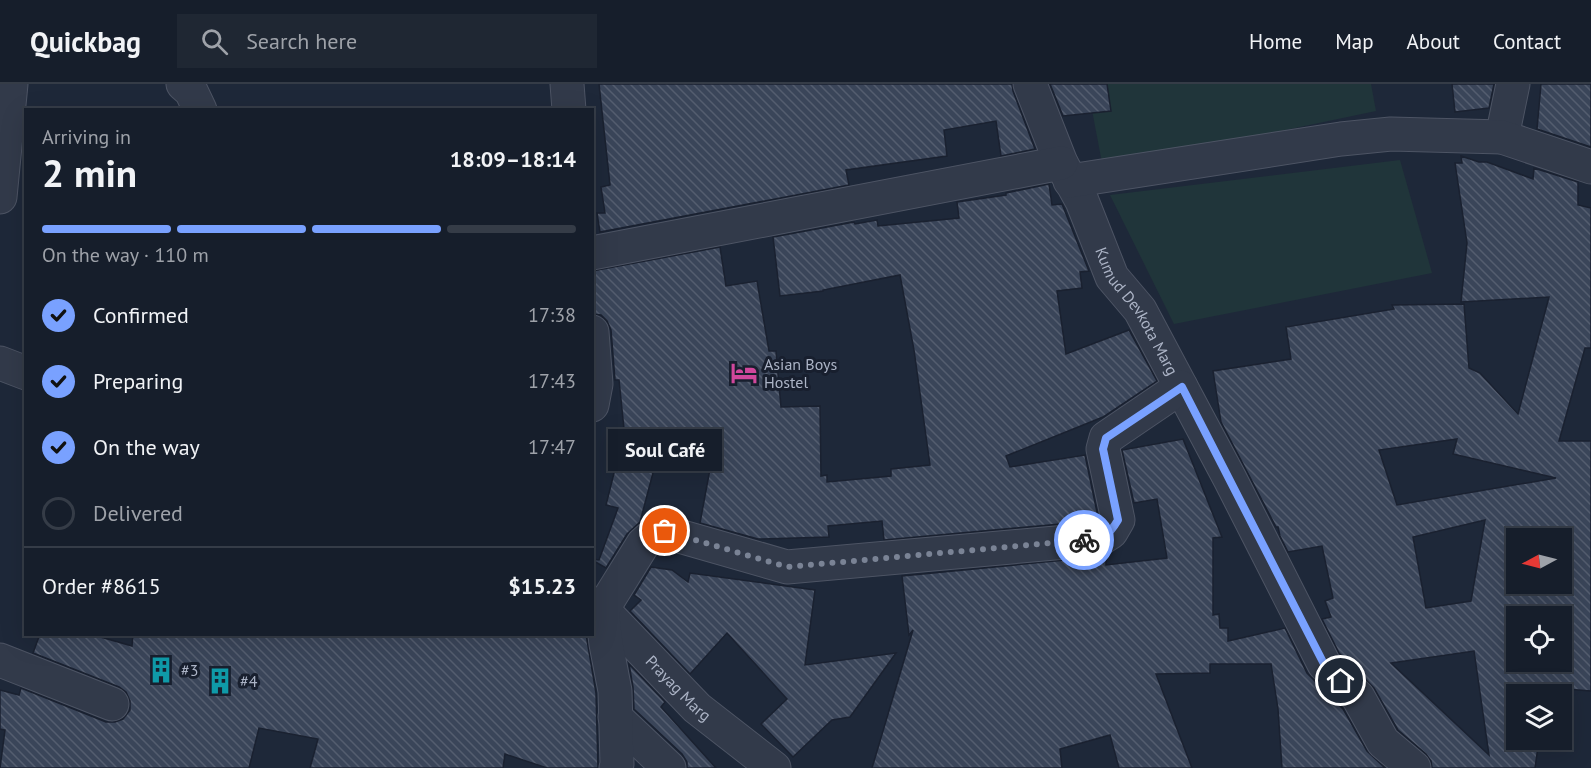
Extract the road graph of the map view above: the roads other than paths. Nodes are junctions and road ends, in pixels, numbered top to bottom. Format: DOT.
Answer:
graph roads {
  1 [pos="11,84"];
  2 [pos="183,84"];
  3 [pos="567,84"];
  4 [pos="1030,84"];
  5 [pos="1512,84"];
  6 [pos="199,108"];
  7 [pos="569,108"];
  8 [pos="1502,137"];
  9 [pos="1591,168"];
  10 [pos="1066,172"];
  11 [pos="0,197"];
  12 [pos="594,253"];
  13 [pos="594,358"];
  14 [pos="0,363"];
  15 [pos="24,372"];
  16 [pos="1182,387"];
  17 [pos="594,394"];
  18 [pos="597,604"];
  19 [pos="0,660"];
  20 [pos="112,704"];
  21 [pos="615,717"];
  22 [pos="616,768"];
  23 [pos="669,768"];
  24 [pos="774,768"];
  25 [pos="1414,768"];
  1 -- 11 [label="street"];
  2 -- 6 [label="street"];
  3 -- 7 [label="street"];
  4 -- 10 [label="street, Kumud Devkota Marg"];
  5 -- 8 [label="street"];
  8 -- 9 [label="street"];
  8 -- 10 [label="street"];
  10 -- 12 [label="street"];
  10 -- 16 [label="street, Kumud Devkota Marg"];
  13 -- 17 [label="street"];
  14 -- 15 [label="street"];
  16 -- 18 [label="street"];
  16 -- 25 [label="street, Kumud Devkota Marg"];
  18 -- 21 [label="street"];
  18 -- 24 [label="street, Prayag Marg"];
  19 -- 20 [label="street"];
  21 -- 22 [label="street"];
  21 -- 23 [label="street"];
}
